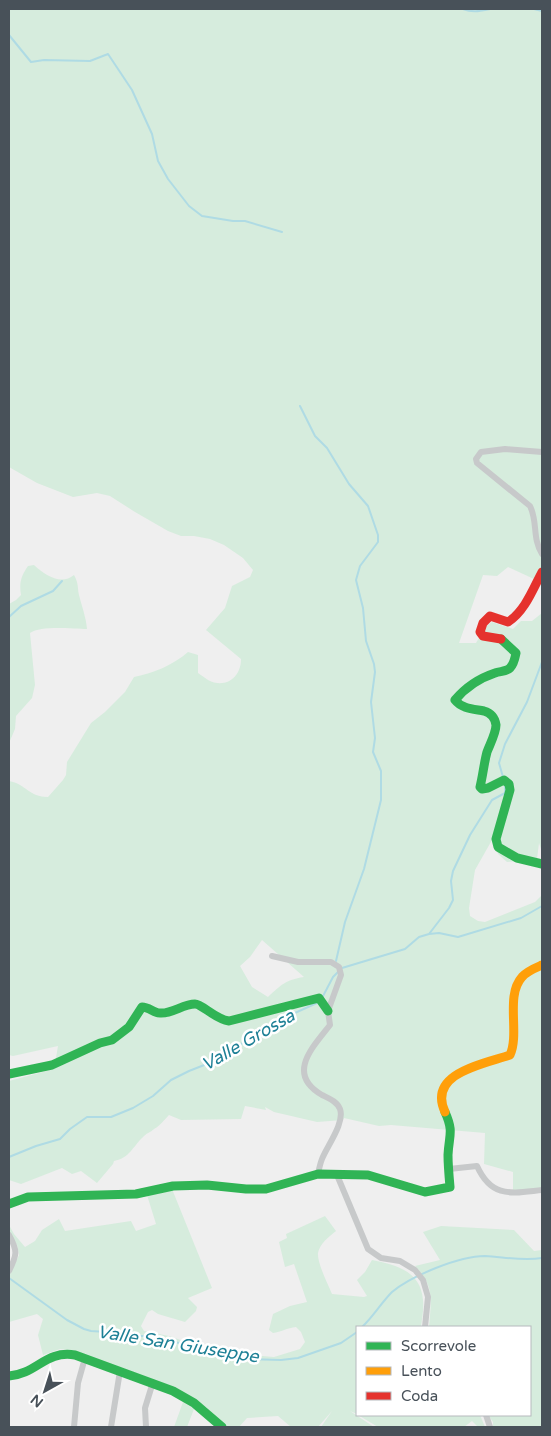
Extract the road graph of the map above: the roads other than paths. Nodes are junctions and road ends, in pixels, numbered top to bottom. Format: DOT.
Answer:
graph roads {
  1 [pos="542,452"];
  2 [pos="542,554"];
  3 [pos="542,572"];
  4 [pos="542,864"];
  5 [pos="272,956"];
  6 [pos="542,965"];
  7 [pos="328,1011"];
  8 [pos="9,1074"];
  9 [pos="449,1169"];
  10 [pos="318,1174"];
  11 [pos="337,1176"];
  12 [pos="542,1190"];
  13 [pos="9,1204"];
  14 [pos="9,1235"];
  15 [pos="9,1271"];
  16 [pos="426,1326"];
  17 [pos="85,1358"];
  18 [pos="120,1371"];
  19 [pos="9,1376"];
  20 [pos="153,1382"];
  21 [pos="74,1427"];
  22 [pos="111,1427"];
  23 [pos="146,1427"];
  24 [pos="222,1427"];
  1 -- 2 [label="street"];
  3 -- 4 [label="street"];
  5 -- 7 [label="street"];
  6 -- 9 [label="street"];
  7 -- 8 [label="street"];
  7 -- 10 [label="street"];
  9 -- 11 [label="street"];
  9 -- 12 [label="street"];
  10 -- 11 [label="street"];
  10 -- 13 [label="street"];
  11 -- 16 [label="street"];
  14 -- 15 [label="street"];
  17 -- 18 [label="street"];
  17 -- 19 [label="street"];
  17 -- 21 [label="street"];
  18 -- 20 [label="street"];
  18 -- 22 [label="street"];
  20 -- 23 [label="street"];
  20 -- 24 [label="street"];
}
